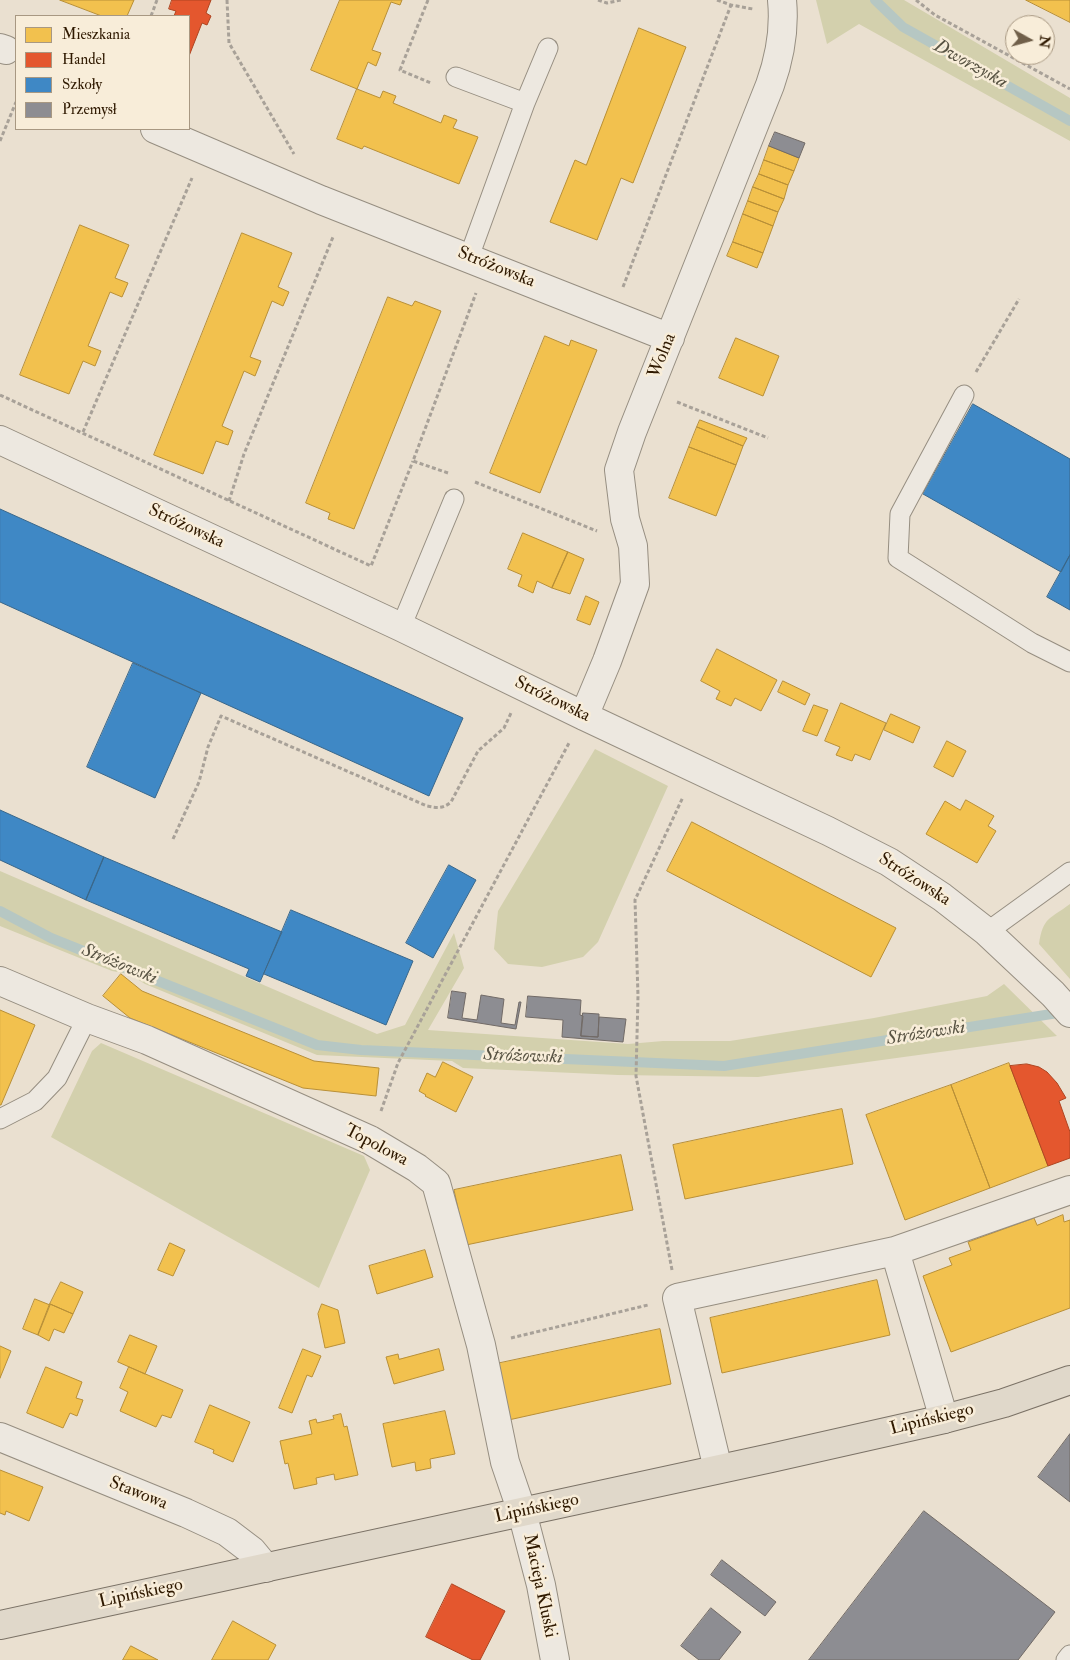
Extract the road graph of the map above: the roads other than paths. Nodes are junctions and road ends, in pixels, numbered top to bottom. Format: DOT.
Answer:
graph roads {
  1 [pos="782,0"];
  2 [pos="548,48"];
  3 [pos="456,77"];
  4 [pos="525,103"];
  5 [pos="157,130"];
  6 [pos="477,261"];
  7 [pos="670,338"];
  8 [pos="964,395"];
  9 [pos="0,440"];
  10 [pos="454,499"];
  11 [pos="401,627"];
  12 [pos="1070,662"];
  13 [pos="584,716"];
  14 [pos="1070,872"];
  15 [pos="987,932"];
  16 [pos="0,981"];
  17 [pos="1061,1003"];
  18 [pos="87,1018"];
  19 [pos="0,1119"];
  20 [pos="1070,1190"];
  21 [pos="896,1251"];
  22 [pos="1070,1380"];
  23 [pos="944,1418"];
  24 [pos="0,1437"];
  25 [pos="718,1469"];
  26 [pos="522,1512"];
  27 [pos="266,1568"];
  28 [pos="0,1625"];
  29 [pos="1070,1654"];
  30 [pos="555,1660"];
  31 [pos="1066,1660"];
  1 -- 7 [label="street, Wolna"];
  2 -- 4 [label="lane"];
  3 -- 4 [label="lane"];
  4 -- 6 [label="lane"];
  5 -- 6 [label="street, Stróżowska"];
  6 -- 7 [label="street, Stróżowska"];
  7 -- 13 [label="street, Wolna"];
  8 -- 12 [label="lane"];
  9 -- 11 [label="street, Stróżowska"];
  10 -- 11 [label="lane"];
  11 -- 13 [label="street, Stróżowska"];
  13 -- 15 [label="street, Stróżowska"];
  14 -- 15 [label="lane"];
  15 -- 17 [label="street, Stróżowska"];
  16 -- 18 [label="street, Topolowa"];
  18 -- 19 [label="lane"];
  18 -- 26 [label="street, Topolowa"];
  20 -- 21 [label="street"];
  21 -- 23 [label="street"];
  21 -- 25 [label="street"];
  22 -- 23 [label="main road, Lipińskiego"];
  23 -- 25 [label="main road, Lipińskiego"];
  24 -- 27 [label="street, Stawowa"];
  25 -- 26 [label="main road, Lipińskiego"];
  26 -- 27 [label="main road, Lipińskiego"];
  26 -- 30 [label="street, Macieja Kluski"];
  27 -- 28 [label="main road, Lipińskiego"];
  29 -- 31 [label="lane"];
}
